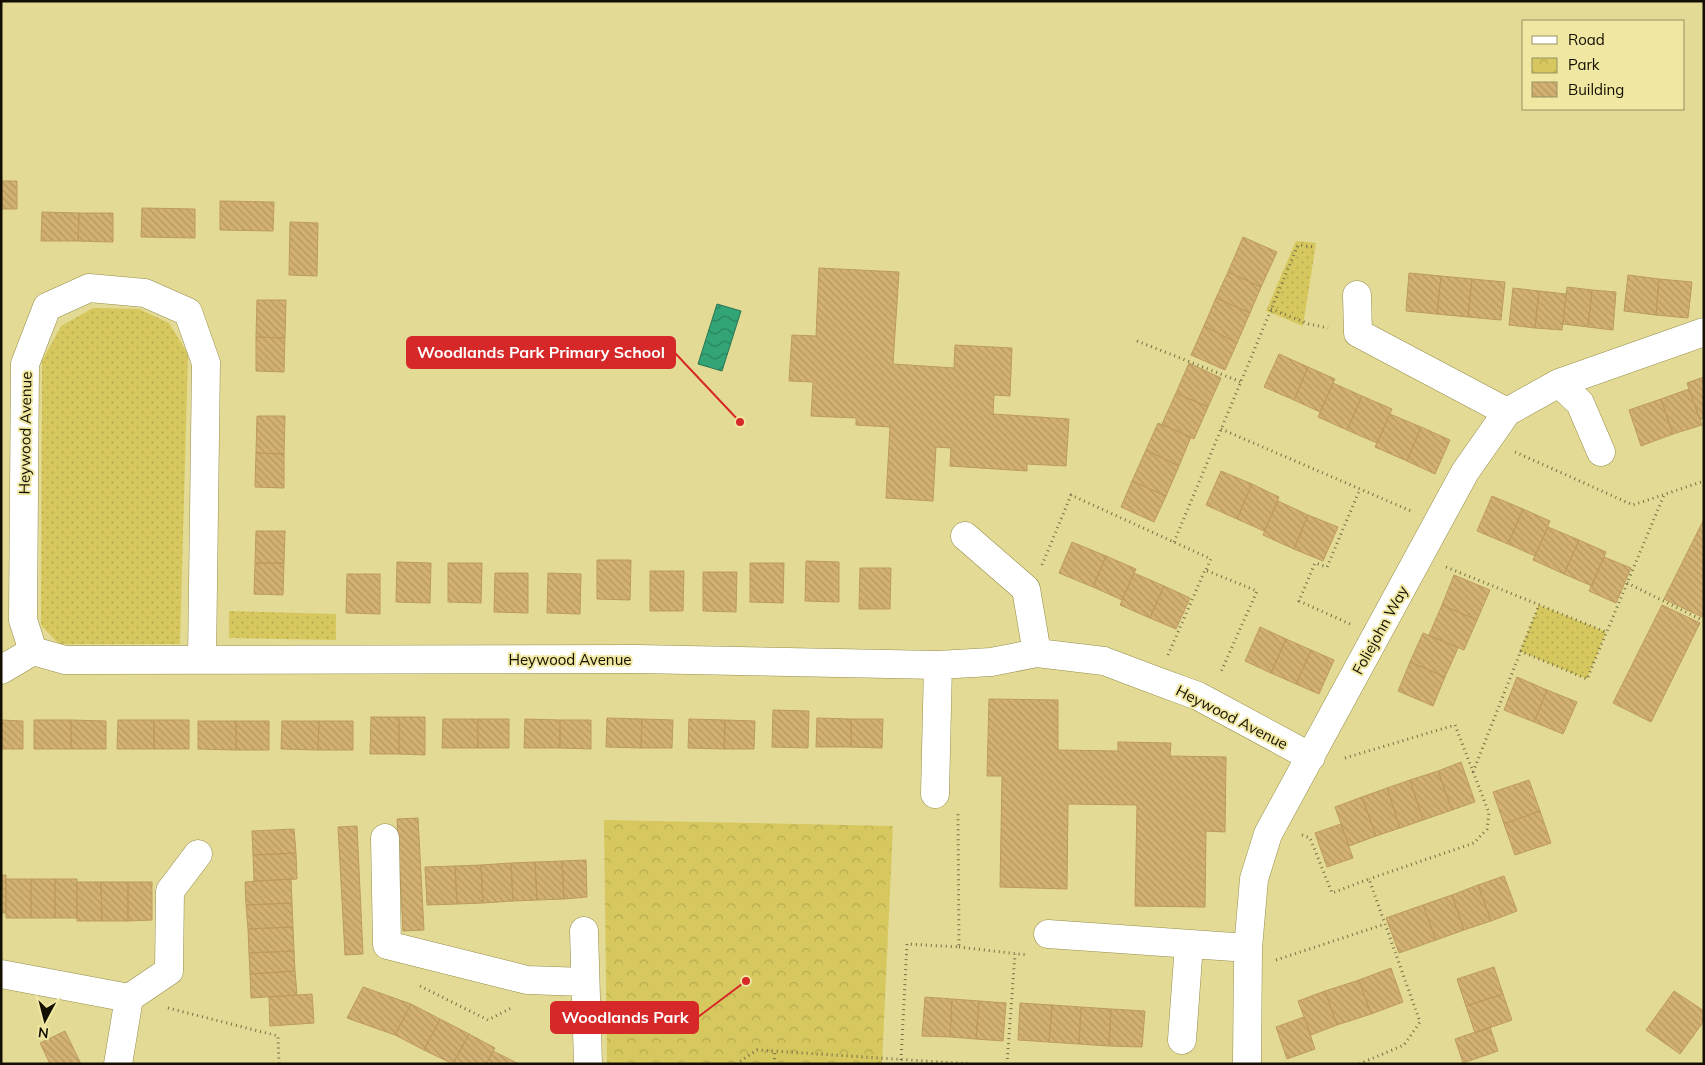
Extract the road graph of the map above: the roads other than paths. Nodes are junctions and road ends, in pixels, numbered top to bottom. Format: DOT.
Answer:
graph roads {
  1 [pos="1356,295"];
  2 [pos="1704,332"];
  3 [pos="1558,383"];
  4 [pos="1507,412"];
  5 [pos="1602,452"];
  6 [pos="965,536"];
  7 [pos="33,651"];
  8 [pos="1036,653"];
  9 [pos="202,660"];
  10 [pos="938,665"];
  11 [pos="1,670"];
  12 [pos="1307,764"];
  13 [pos="935,794"];
  14 [pos="384,838"];
  15 [pos="198,854"];
  16 [pos="584,931"];
  17 [pos="1048,934"];
  18 [pos="1189,944"];
  19 [pos="1248,958"];
  20 [pos="1,974"];
  21 [pos="585,982"];
  22 [pos="129,998"];
  23 [pos="1182,1040"];
  24 [pos="118,1064"];
  25 [pos="588,1064"];
  26 [pos="1247,1064"];
  1 -- 4 [label="street"];
  2 -- 3 [label="street, Foliejohn Way"];
  3 -- 4 [label="street, Foliejohn Way"];
  3 -- 5 [label="street"];
  4 -- 12 [label="street, Foliejohn Way"];
  6 -- 8 [label="street"];
  7 -- 9 [label="street, Heywood Avenue"];
  7 -- 9 [label="street, Heywood Avenue"];
  7 -- 11 [label="street"];
  8 -- 10 [label="street, Heywood Avenue"];
  8 -- 12 [label="street, Heywood Avenue"];
  9 -- 10 [label="street, Heywood Avenue"];
  10 -- 13 [label="street"];
  12 -- 19 [label="street, Foliejohn Way"];
  14 -- 21 [label="street"];
  15 -- 22 [label="street"];
  16 -- 21 [label="street"];
  17 -- 18 [label="street"];
  18 -- 19 [label="street"];
  18 -- 23 [label="street"];
  19 -- 26 [label="street, Foliejohn Way"];
  20 -- 22 [label="street"];
  21 -- 25 [label="street"];
  22 -- 24 [label="street"];
}
